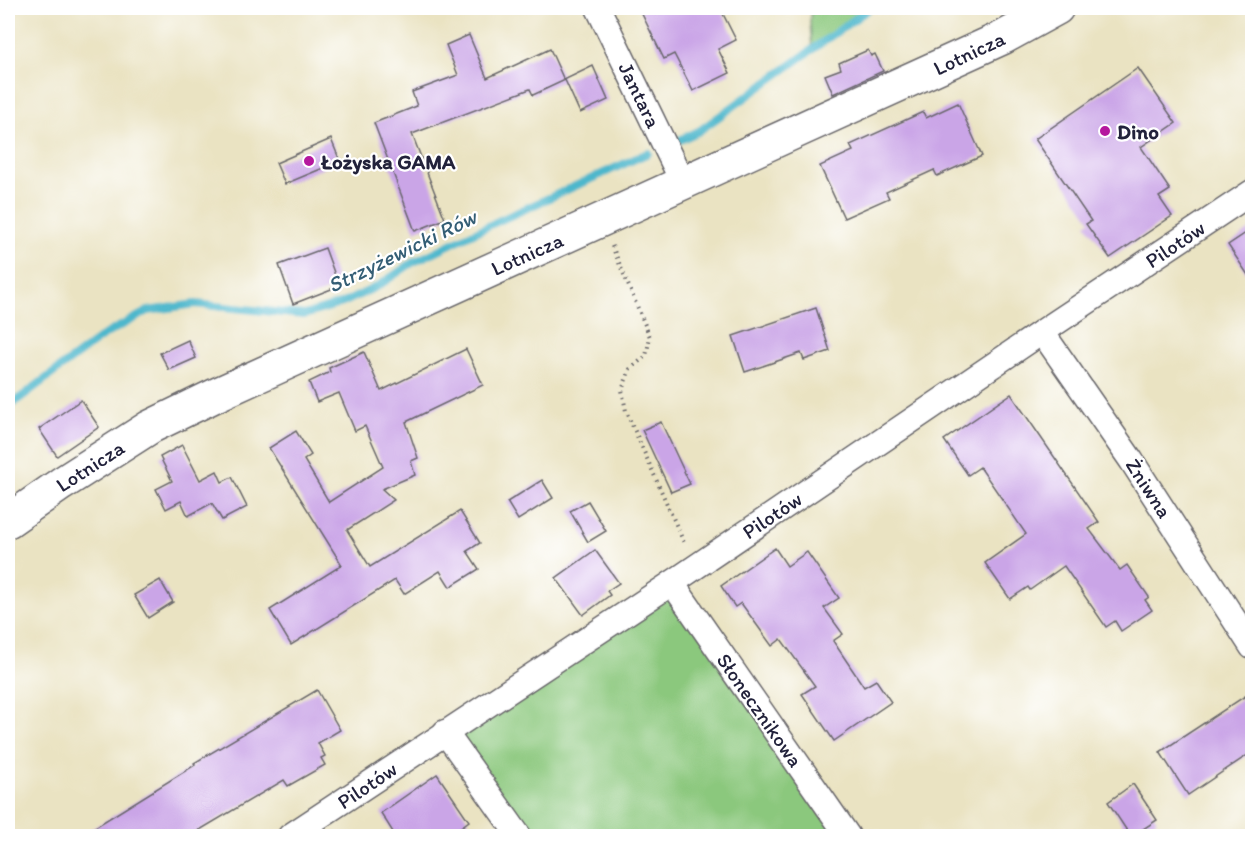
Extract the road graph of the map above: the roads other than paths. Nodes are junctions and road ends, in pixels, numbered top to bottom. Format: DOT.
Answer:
graph roads {
  1 [pos="598,8"];
  2 [pos="1058,8"];
  3 [pos="683,183"];
  4 [pos="1252,192"];
  5 [pos="1042,332"];
  6 [pos="8,521"];
  7 [pos="672,583"];
  8 [pos="1252,647"];
  9 [pos="445,732"];
  10 [pos="290,837"];
  11 [pos="519,837"];
  12 [pos="848,837"];
  1 -- 3 [label="street, Jantara"];
  2 -- 3 [label="street, Lotnicza"];
  3 -- 6 [label="street, Lotnicza"];
  4 -- 5 [label="street, Pilotów"];
  5 -- 7 [label="street, Pilotów"];
  5 -- 8 [label="street, Żniwna"];
  7 -- 9 [label="street, Pilotów"];
  7 -- 12 [label="street, Słonecznikowa"];
  9 -- 10 [label="street, Pilotów"];
  9 -- 11 [label="street"];
}
